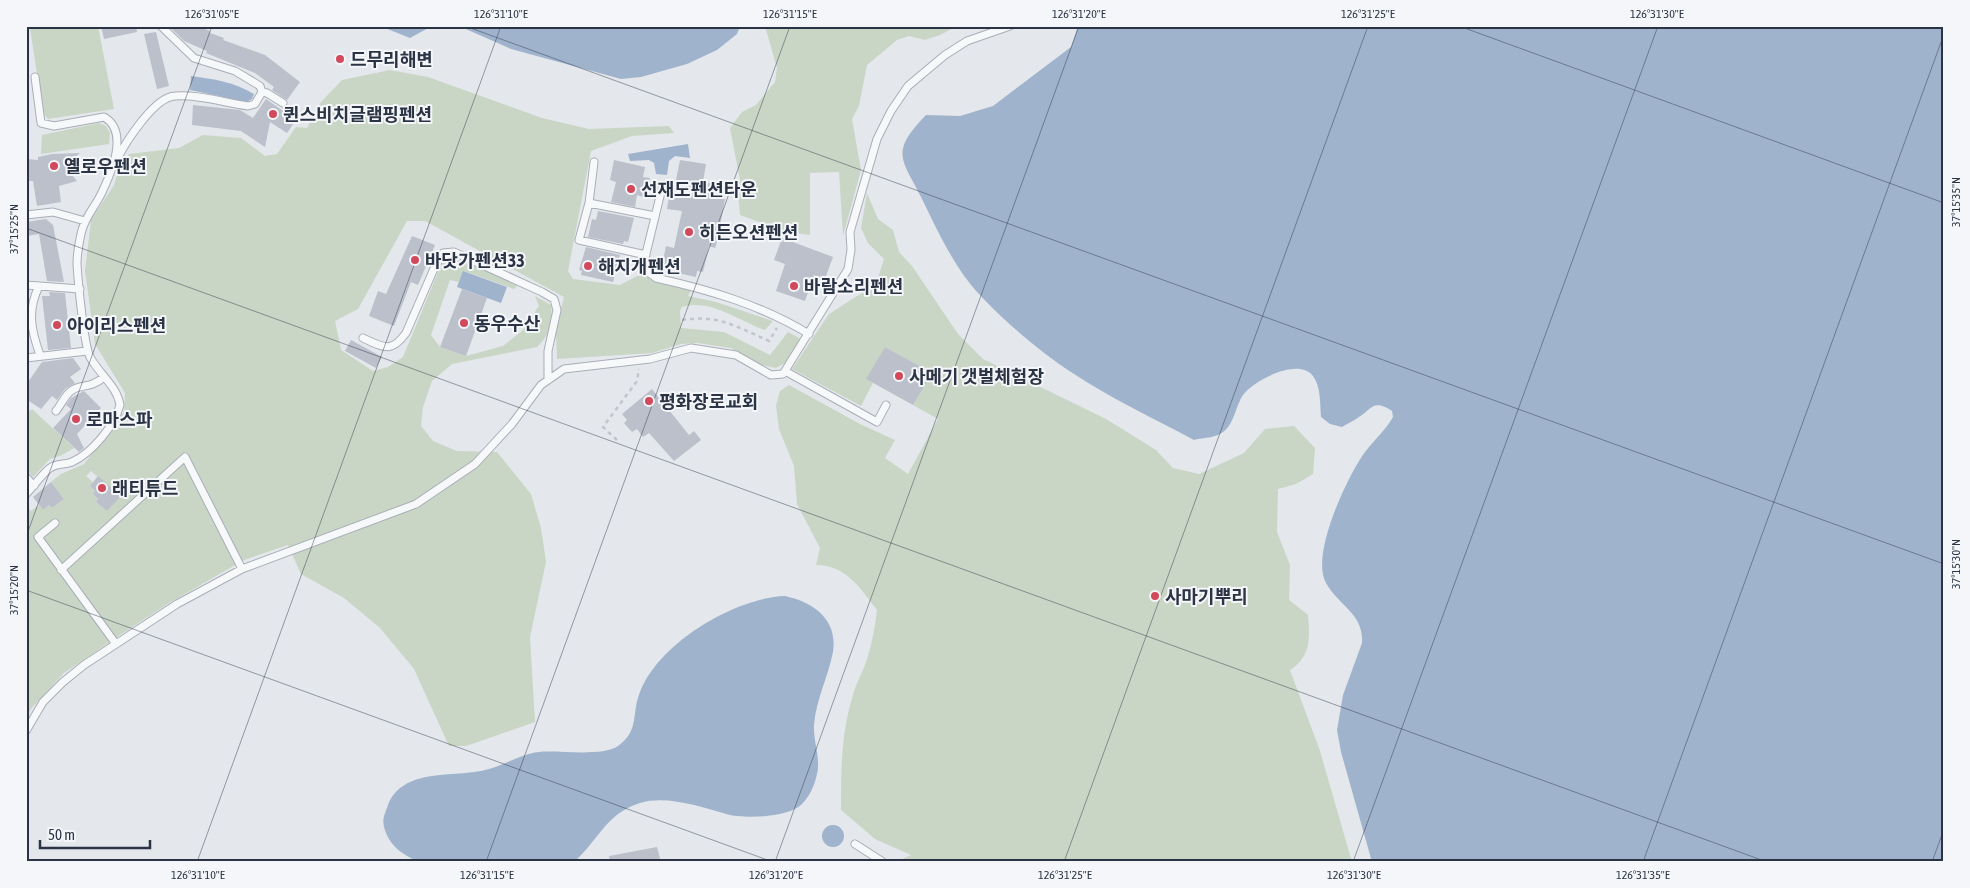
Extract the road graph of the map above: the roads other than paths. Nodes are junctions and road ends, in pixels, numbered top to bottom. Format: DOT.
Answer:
graph roads {
  1 [pos="161,26"];
  2 [pos="1010,26"];
  3 [pos="35,77"];
  4 [pos="262,92"];
  5 [pos="283,103"];
  6 [pos="594,162"];
  7 [pos="112,168"];
  8 [pos="662,188"];
  9 [pos="589,203"];
  10 [pos="26,214"];
  11 [pos="655,216"];
  12 [pos="85,221"];
  13 [pos="646,255"];
  14 [pos="26,285"];
  15 [pos="39,286"];
  16 [pos="80,289"];
  17 [pos="809,334"];
  18 [pos="363,338"];
  19 [pos="87,351"];
  20 [pos="40,355"];
  21 [pos="26,358"];
  22 [pos="785,371"];
  23 [pos="104,377"];
  24 [pos="548,380"];
  25 [pos="886,405"];
  26 [pos="56,411"];
  27 [pos="26,477"];
  28 [pos="34,486"];
  29 [pos="26,494"];
  30 [pos="55,523"];
  31 [pos="242,569"];
  32 [pos="61,570"];
  33 [pos="116,644"];
  34 [pos="26,731"];
  35 [pos="855,844"];
  36 [pos="883,862"];
  1 -- 4 [label="lane"];
  2 -- 17 [label="lane"];
  3 -- 7 [label="lane"];
  4 -- 5 [label="lane"];
  4 -- 7 [label="lane"];
  6 -- 9 [label="lane"];
  7 -- 12 [label="lane"];
  8 -- 11 [label="lane"];
  9 -- 11 [label="lane"];
  9 -- 13 [label="lane"];
  10 -- 12 [label="lane"];
  11 -- 13 [label="lane"];
  12 -- 16 [label="lane"];
  13 -- 17 [label="lane"];
  14 -- 15 [label="lane"];
  15 -- 16 [label="lane"];
  15 -- 20 [label="lane"];
  16 -- 19 [label="lane"];
  17 -- 22 [label="lane"];
  18 -- 24 [label="lane"];
  19 -- 20 [label="lane"];
  19 -- 23 [label="lane"];
  20 -- 21 [label="lane"];
  22 -- 24 [label="lane"];
  22 -- 25 [label="lane"];
  23 -- 26 [label="lane"];
  23 -- 28 [label="lane"];
  24 -- 31 [label="lane"];
  27 -- 28 [label="lane"];
  28 -- 29 [label="lane"];
  30 -- 32 [label="lane"];
  31 -- 32 [label="lane"];
  31 -- 33 [label="lane"];
  32 -- 33 [label="lane"];
  33 -- 34 [label="lane"];
  35 -- 36 [label="lane"];
}
